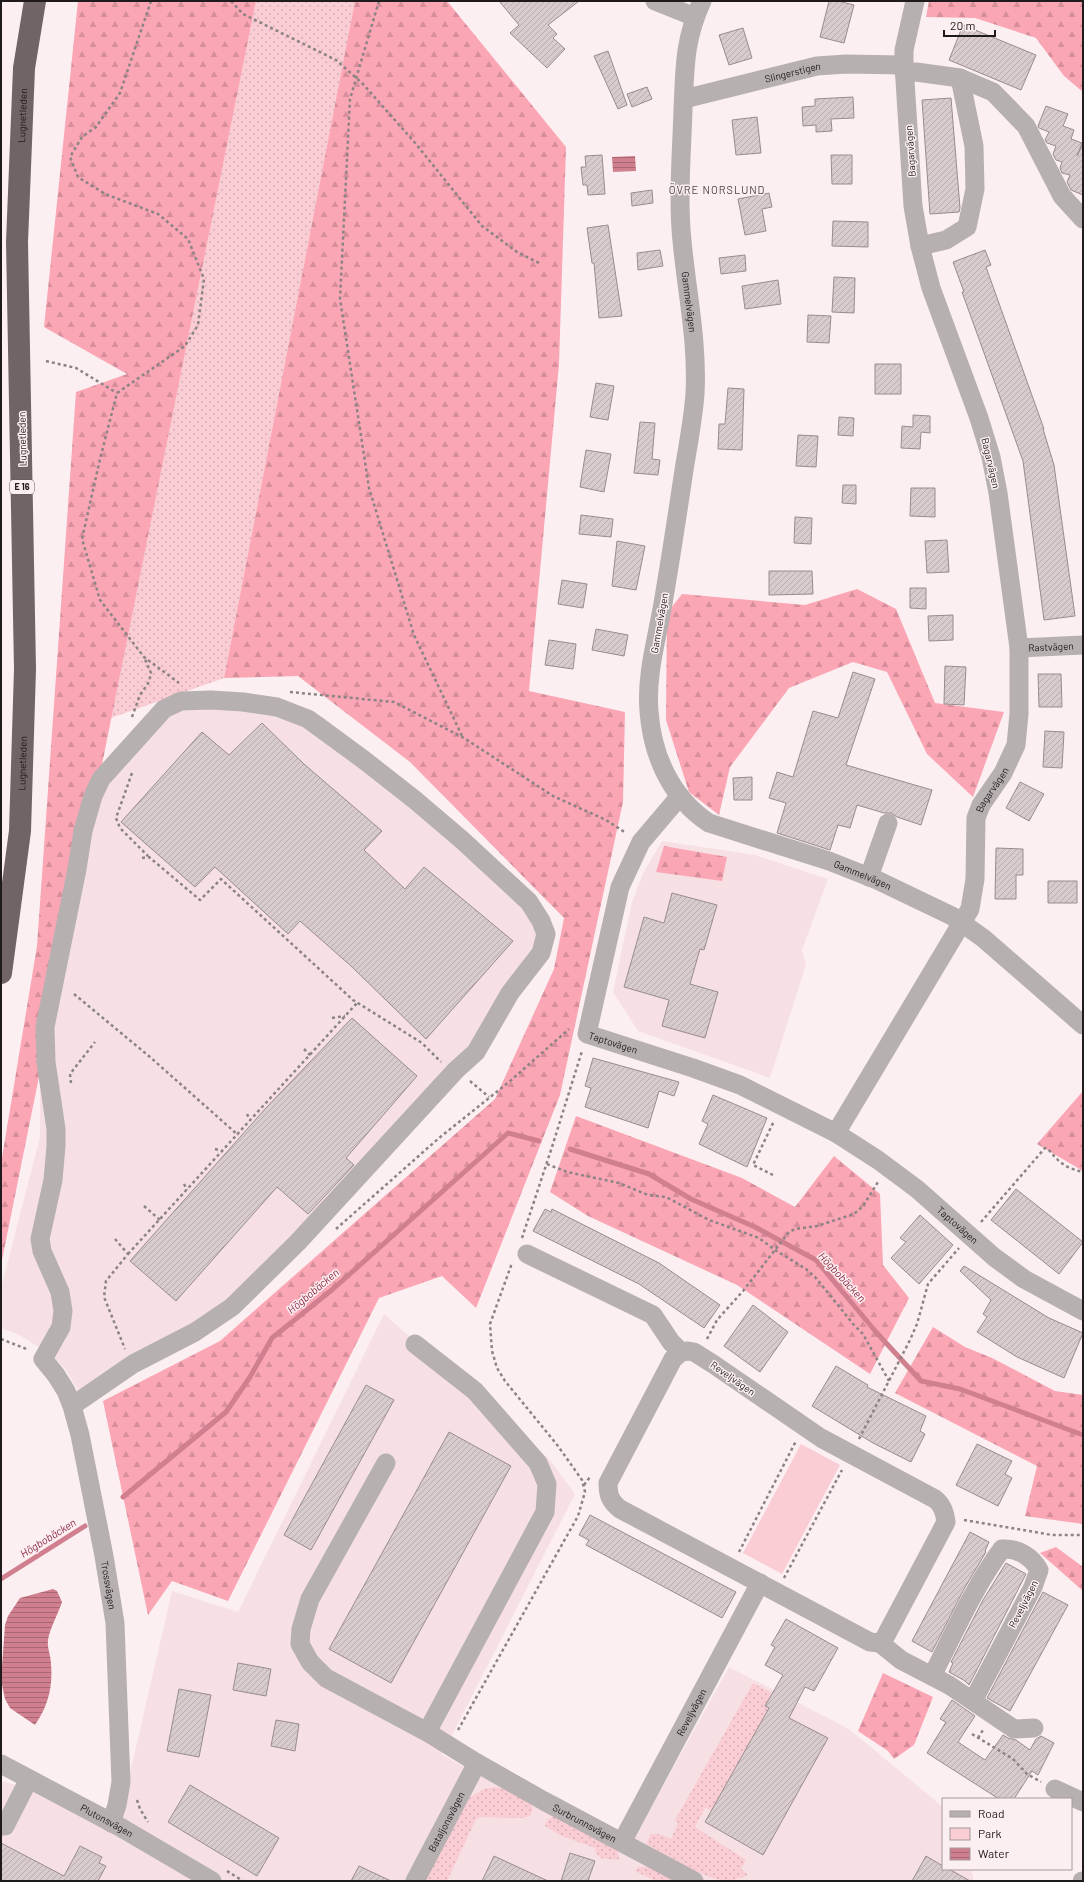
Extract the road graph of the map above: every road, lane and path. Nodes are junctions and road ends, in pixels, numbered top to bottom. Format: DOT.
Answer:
graph roads {
  1 [pos="35,1"];
  2 [pos="151,1"];
  3 [pos="231,1"];
  4 [pos="379,1"];
  5 [pos="655,1"];
  6 [pos="915,1"];
  7 [pos="698,9"];
  8 [pos="904,69"];
  9 [pos="356,78"];
  10 [pos="960,78"];
  11 [pos="684,99"];
  12 [pos="1083,220"];
  13 [pos="920,246"];
  14 [pos="539,263"];
  15 [pos="46,361"];
  16 [pos="117,393"];
  17 [pos="1083,645"];
  18 [pos="1019,648"];
  19 [pos="180,684"];
  20 [pos="284,692"];
  21 [pos="464,738"];
  22 [pos="680,796"];
  23 [pos="888,823"];
  24 [pos="641,842"];
  25 [pos="142,858"];
  26 [pos="869,877"];
  27 [pos="962,922"];
  28 [pos="1,973"];
  29 [pos="74,994"];
  30 [pos="357,1003"];
  31 [pos="346,1016"];
  32 [pos="332,1018"];
  33 [pos="1083,1025"];
  34 [pos="587,1034"];
  35 [pos="95,1042"];
  36 [pos="304,1049"];
  37 [pos="310,1055"];
  38 [pos="456,1070"];
  39 [pos="71,1083"];
  40 [pos="277,1083"];
  41 [pos="282,1086"];
  42 [pos="489,1097"];
  43 [pos="782,1104"];
  44 [pos="247,1114"];
  45 [pos="250,1121"];
  46 [pos="836,1132"];
  47 [pos="238,1135"];
  48 [pos="214,1148"];
  49 [pos="223,1151"];
  50 [pos="547,1164"];
  51 [pos="889,1168"];
  52 [pos="773,1175"];
  53 [pos="184,1184"];
  54 [pos="187,1190"];
  55 [pos="144,1206"];
  56 [pos="160,1220"];
  57 [pos="114,1239"];
  58 [pos="775,1250"];
  59 [pos="520,1251"];
  60 [pos="128,1254"];
  61 [pos="1083,1311"];
  62 [pos="490,1324"];
  63 [pos="707,1338"];
  64 [pos="1,1339"];
  65 [pos="910,1340"];
  66 [pos="416,1344"];
  67 [pos="681,1352"];
  68 [pos="43,1359"];
  69 [pos="133,1364"];
  70 [pos="894,1371"];
  71 [pos="889,1381"];
  72 [pos="72,1406"];
  73 [pos="804,1426"];
  74 [pos="386,1463"];
  75 [pos="962,1520"];
  76 [pos="1083,1535"];
  77 [pos="731,1568"];
  78 [pos="760,1583"];
  79 [pos="880,1643"];
  80 [pos="932,1676"];
  81 [pos="973,1701"];
  82 [pos="1034,1728"];
  83 [pos="427,1732"];
  84 [pos="972,1734"];
  85 [pos="477,1763"];
  86 [pos="1,1764"];
  87 [pos="1027,1774"];
  88 [pos="28,1779"];
  89 [pos="1055,1789"];
  90 [pos="136,1798"];
  91 [pos="1083,1802"];
  92 [pos="112,1823"];
  93 [pos="1,1826"];
  94 [pos="151,1826"];
  95 [pos="622,1842"];
  96 [pos="218,1875"];
  97 [pos="243,1881"];
  98 [pos="415,1881"];
  99 [pos="694,1881"];
  1 -- 28 [label="highway, Lugnetleden / E 16"];
  2 -- 16 [label="path"];
  3 -- 9 [label="path"];
  4 -- 9 [label="path"];
  5 -- 7 [label="street, Gammelvägen"];
  6 -- 8 [label="street, Bagarvägen"];
  7 -- 11 [label="street, Gammelvägen"];
  8 -- 10 [label="street, Slingerstigen"];
  8 -- 11 [label="street, Slingerstigen"];
  8 -- 13 [label="street, Bagarvägen"];
  9 -- 14 [label="path"];
  9 -- 21 [label="path"];
  10 -- 12 [label="street, Slingerstigen"];
  10 -- 13 [label="street"];
  11 -- 22 [label="street, Gammelvägen"];
  13 -- 18 [label="street, Bagarvägen"];
  15 -- 16 [label="path"];
  16 -- 19 [label="path"];
  17 -- 18 [label="street, Rastvägen"];
  18 -- 27 [label="street, Bagarvägen"];
  20 -- 21 [label="path"];
  21 -- 24 [label="path"];
  22 -- 24 [label="street, Taptovägen"];
  22 -- 26 [label="street, Gammelvägen"];
  23 -- 26 [label="street"];
  24 -- 34 [label="street, Taptovägen"];
  25 -- 30 [label="path"];
  26 -- 27 [label="street, Gammelvägen"];
  27 -- 33 [label="street, Gammelvägen"];
  27 -- 46 [label="street"];
  29 -- 47 [label="path"];
  30 -- 31 [label="path"];
  30 -- 38 [label="path"];
  31 -- 32 [label="path"];
  31 -- 37 [label="path"];
  34 -- 43 [label="street, Taptovägen"];
  34 -- 50 [label="path"];
  35 -- 39 [label="path"];
  36 -- 37 [label="path"];
  37 -- 41 [label="path"];
  38 -- 42 [label="path"];
  38 -- 68 [label="street"];
  38 -- 69 [label="street"];
  40 -- 41 [label="path"];
  41 -- 45 [label="path"];
  43 -- 46 [label="street, Taptovägen"];
  43 -- 52 [label="path"];
  44 -- 45 [label="path"];
  45 -- 47 [label="path"];
  46 -- 51 [label="street, Taptovägen"];
  47 -- 49 [label="path"];
  48 -- 49 [label="path"];
  49 -- 54 [label="path"];
  50 -- 58 [label="path"];
  50 -- 59 [label="path"];
  51 -- 58 [label="path"];
  51 -- 61 [label="street, Taptovägen"];
  53 -- 54 [label="path"];
  54 -- 56 [label="path"];
  55 -- 56 [label="path"];
  56 -- 60 [label="path"];
  57 -- 60 [label="path"];
  58 -- 63 [label="path"];
  58 -- 71 [label="path"];
  59 -- 62 [label="path"];
  59 -- 67 [label="street"];
  60 -- 69 [label="path"];
  64 -- 68 [label="path"];
  65 -- 70 [label="path"];
  66 -- 83 [label="street"];
  67 -- 73 [label="street, Reveljvägen"];
  67 -- 77 [label="street"];
  68 -- 72 [label="street, Trossvägen"];
  69 -- 72 [label="street"];
  72 -- 92 [label="street, Trossvägen"];
  73 -- 77 [label="path"];
  73 -- 79 [label="street, Reveljvägen"];
  74 -- 83 [label="street, Surbrunnsvägen"];
  75 -- 76 [label="path"];
  77 -- 78 [label="street"];
  78 -- 79 [label="street"];
  78 -- 95 [label="street, Reveljvägen"];
  79 -- 80 [label="street"];
  80 -- 81 [label="street"];
  80 -- 81 [label="street, Reveljvägen"];
  81 -- 82 [label="street"];
  83 -- 85 [label="street, Surbrunnsvägen"];
  84 -- 87 [label="path"];
  85 -- 95 [label="street, Surbrunnsvägen"];
  85 -- 98 [label="street, Bataljonsvägen"];
  86 -- 88 [label="street, Plutonsvägen"];
  88 -- 92 [label="street, Plutonsvägen"];
  88 -- 93 [label="street"];
  89 -- 91 [label="street"];
  90 -- 94 [label="path"];
  92 -- 96 [label="street, Plutonsvägen"];
  95 -- 99 [label="street, Surbrunnsvägen"];
  96 -- 97 [label="path"];
}
